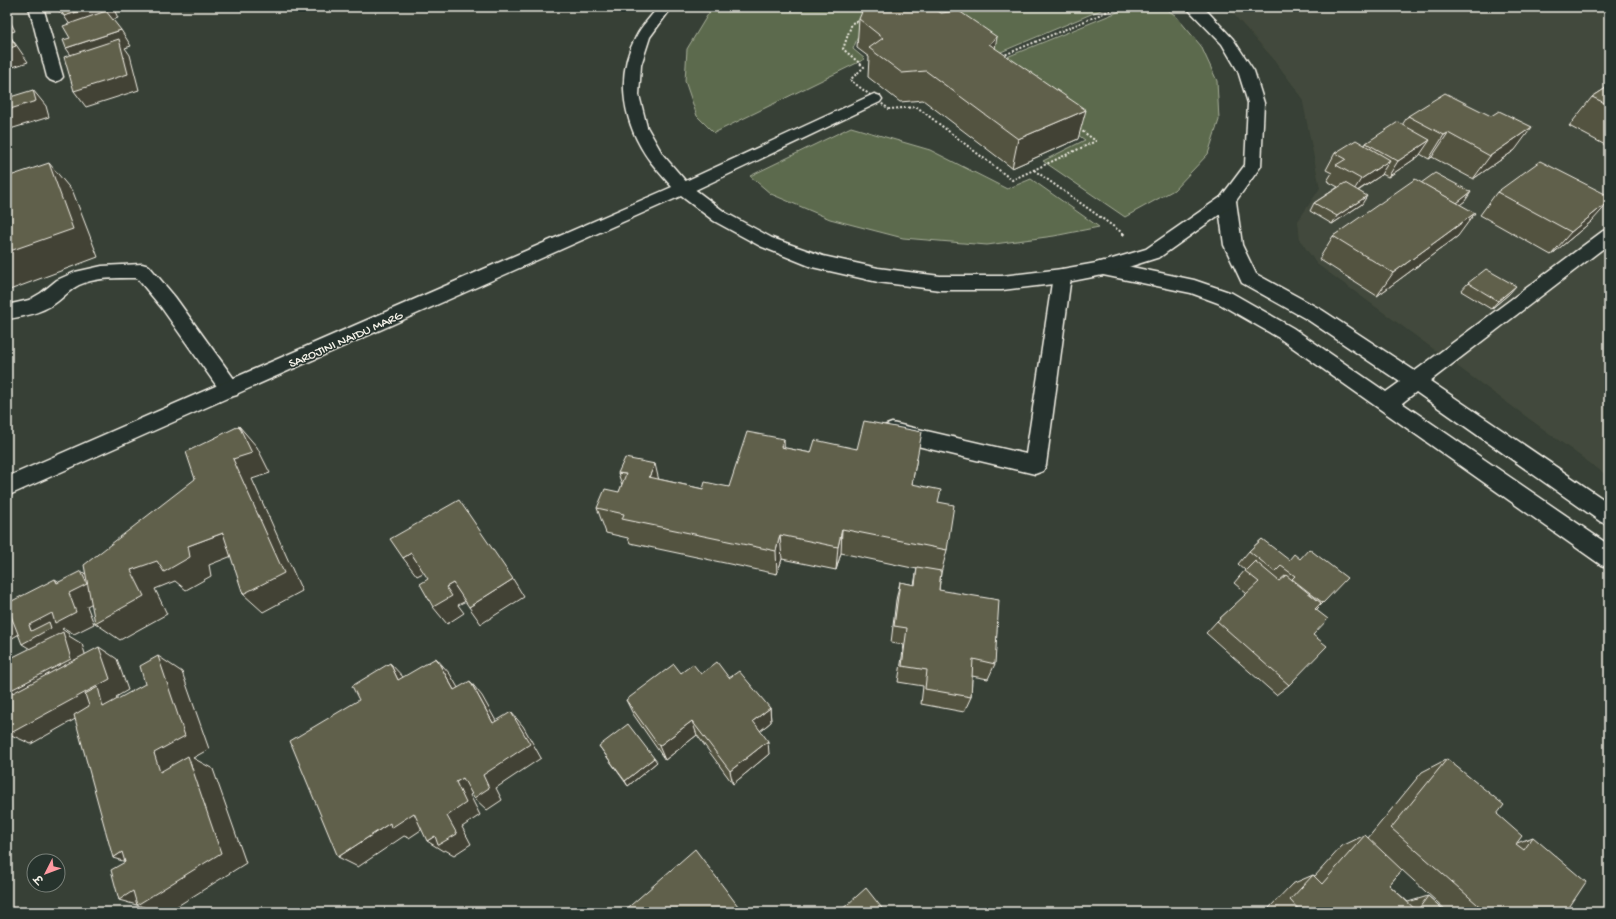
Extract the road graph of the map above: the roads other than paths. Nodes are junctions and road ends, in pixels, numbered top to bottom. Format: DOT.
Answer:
graph roads {
  1 [pos="36,7"];
  2 [pos="665,7"];
  3 [pos="1199,10"];
  4 [pos="55,77"];
  5 [pos="874,99"];
  6 [pos="683,189"];
  7 [pos="1227,201"];
  8 [pos="1609,235"];
  9 [pos="1102,268"];
  10 [pos="1062,276"];
  11 [pos="7,312"];
  12 [pos="1416,382"];
  13 [pos="230,388"];
  14 [pos="1388,402"];
  15 [pos="886,431"];
  16 [pos="7,487"];
  17 [pos="1609,515"];
  18 [pos="1609,558"];
  1 -- 4 [label="main road"];
  2 -- 6 [label="main road"];
  3 -- 7 [label="main road"];
  5 -- 6 [label="main road, SAROJINI NAIDU MARG"];
  6 -- 10 [label="main road"];
  6 -- 13 [label="main road, SAROJINI NAIDU MARG"];
  7 -- 9 [label="main road"];
  7 -- 12 [label="main road"];
  8 -- 12 [label="main road"];
  9 -- 10 [label="main road"];
  9 -- 14 [label="main road"];
  10 -- 15 [label="main road"];
  11 -- 13 [label="main road"];
  12 -- 14 [label="main road"];
  12 -- 17 [label="main road"];
  13 -- 16 [label="main road, SAROJINI NAIDU MARG"];
  14 -- 18 [label="main road"];
}
